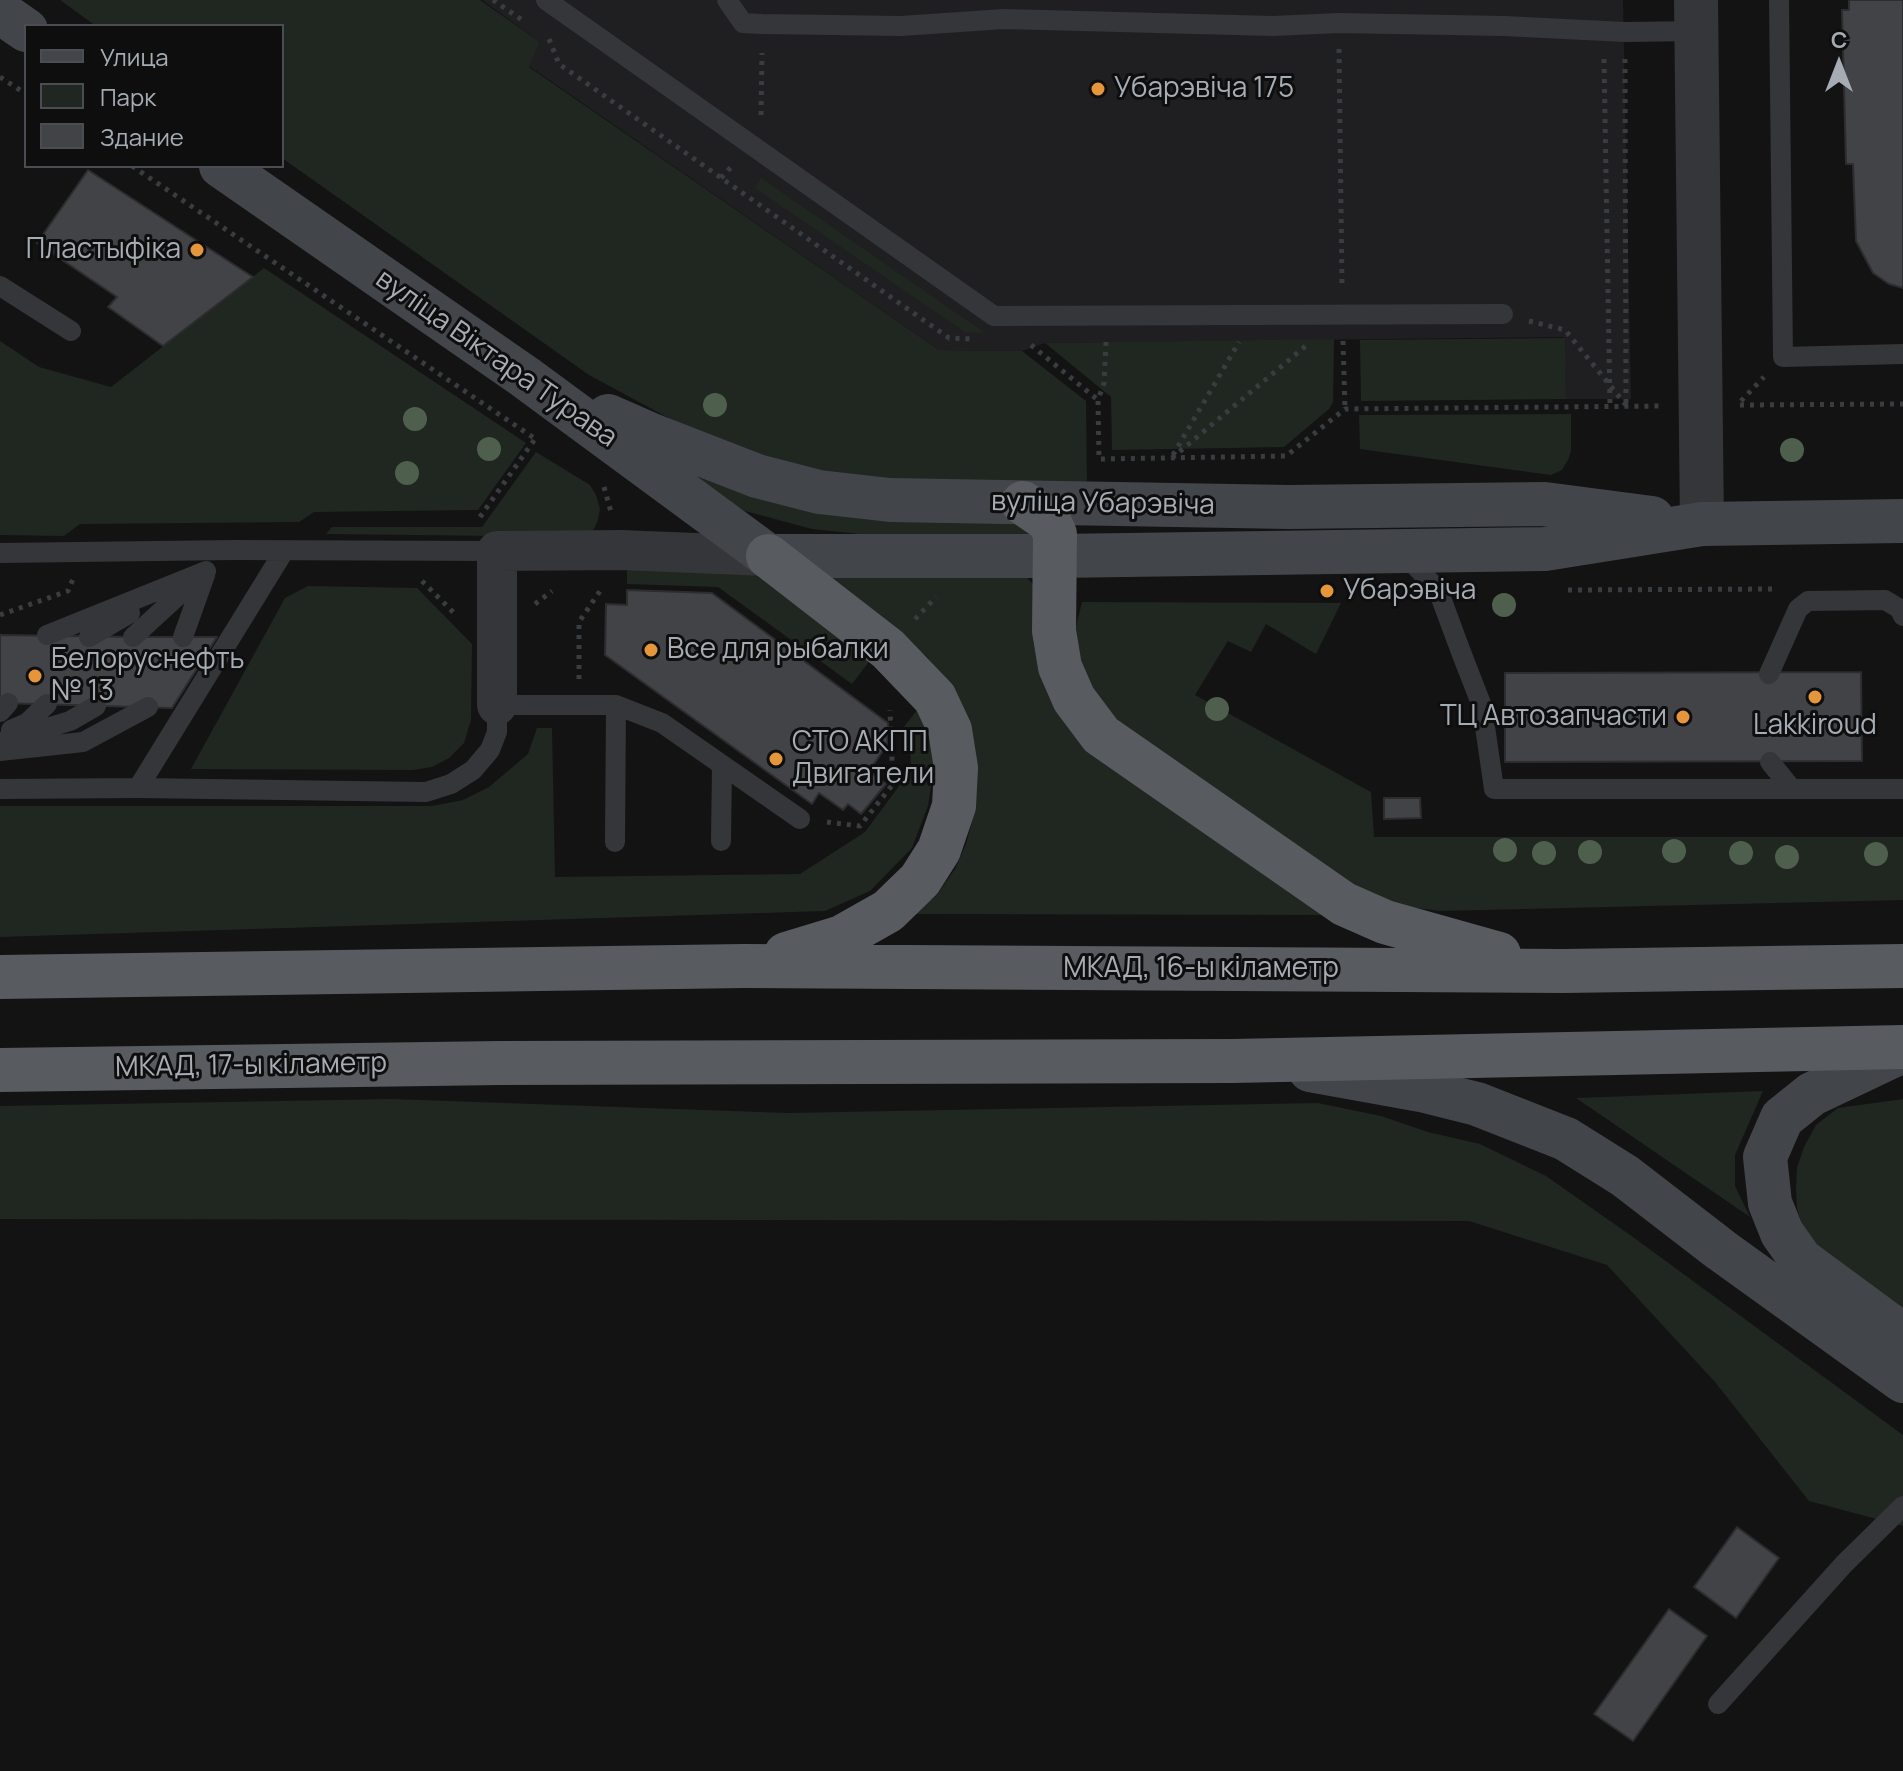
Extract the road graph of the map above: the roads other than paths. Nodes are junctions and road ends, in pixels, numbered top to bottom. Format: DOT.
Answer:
graph roads {
  1 [pos="546,0"];
  2 [pos="727,0"];
  3 [pos="1779,0"];
  4 [pos="0,12"];
  5 [pos="1696,16"];
  6 [pos="24,29"];
  7 [pos="224,168"];
  8 [pos="0,286"];
  9 [pos="1503,314"];
  10 [pos="71,331"];
  11 [pos="1903,354"];
  12 [pos="525,377"];
  13 [pos="1023,503"];
  14 [pos="1903,521"];
  15 [pos="1702,524"];
  16 [pos="234,550"];
  17 [pos="284,551"];
  18 [pos="497,551"];
  19 [pos="1400,551"];
  20 [pos="0,553"];
  21 [pos="768,556"];
  22 [pos="1056,556"];
  23 [pos="206,571"];
  24 [pos="1903,616"];
  25 [pos="47,635"];
  26 [pos="89,637"];
  27 [pos="133,637"];
  28 [pos="183,637"];
  29 [pos="1769,674"];
  30 [pos="47,704"];
  31 [pos="497,705"];
  32 [pos="616,705"];
  33 [pos="96,706"];
  34 [pos="148,707"];
  35 [pos="0,735"];
  36 [pos="0,742"];
  37 [pos="0,751"];
  38 [pos="1770,762"];
  39 [pos="722,765"];
  40 [pos="138,788"];
  41 [pos="0,789"];
  42 [pos="1792,789"];
  43 [pos="1903,789"];
  44 [pos="800,819"];
  45 [pos="721,841"];
  46 [pos="615,842"];
  47 [pos="744,966"];
  48 [pos="1903,966"];
  49 [pos="1563,971"];
  50 [pos="0,977"];
  51 [pos="1903,1049"];
  52 [pos="1233,1061"];
  53 [pos="0,1070"];
  54 [pos="1903,1335"];
  55 [pos="1903,1381"];
  56 [pos="1903,1506"];
  57 [pos="1718,1704"];
  1 -- 9 [label="lane"];
  2 -- 5 [label="lane"];
  3 -- 11 [label="lane"];
  4 -- 6 [label="main road"];
  5 -- 15 [label="street"];
  7 -- 12 [label="main road, вуліца Віктара Турава"];
  8 -- 10 [label="lane"];
  12 -- 13 [label="main road, вуліца Убарэвіча"];
  12 -- 21 [label="main road, вуліца Віктара Турава"];
  13 -- 15 [label="main road, вуліца Убарэвіча"];
  13 -- 22 [label="highway"];
  14 -- 15 [label="main road, вуліца Убарэвіча"];
  15 -- 19 [label="main road, вуліца Убарэвіча"];
  16 -- 17 [label="lane"];
  16 -- 20 [label="lane"];
  16 -- 23 [label="lane"];
  17 -- 18 [label="lane"];
  17 -- 40 [label="lane"];
  18 -- 21 [label="street"];
  18 -- 31 [label="street"];
  19 -- 22 [label="main road, вуліца Убарэвіча"];
  19 -- 42 [label="lane"];
  21 -- 22 [label="main road, вуліца Убарэвіча"];
  21 -- 47 [label="highway"];
  22 -- 49 [label="highway"];
  23 -- 25 [label="lane"];
  23 -- 26 [label="lane"];
  23 -- 27 [label="lane"];
  23 -- 28 [label="lane"];
  24 -- 29 [label="lane"];
  30 -- 35 [label="lane"];
  31 -- 32 [label="lane"];
  31 -- 40 [label="lane"];
  32 -- 39 [label="lane"];
  32 -- 46 [label="lane"];
  33 -- 36 [label="lane"];
  34 -- 37 [label="lane"];
  38 -- 42 [label="lane"];
  39 -- 44 [label="lane"];
  39 -- 45 [label="lane"];
  40 -- 41 [label="lane"];
  42 -- 43 [label="lane"];
  47 -- 49 [label="highway, МКАД, 16-ы кіламетр"];
  47 -- 50 [label="highway, МКАД, 16-ы кіламетр"];
  48 -- 49 [label="highway, МКАД, 16-ы кіламетр"];
  51 -- 52 [label="highway"];
  51 -- 54 [label="main road"];
  52 -- 53 [label="highway, МКАД, 17-ы кіламетр"];
  52 -- 55 [label="main road"];
  56 -- 57 [label="lane"];
}
